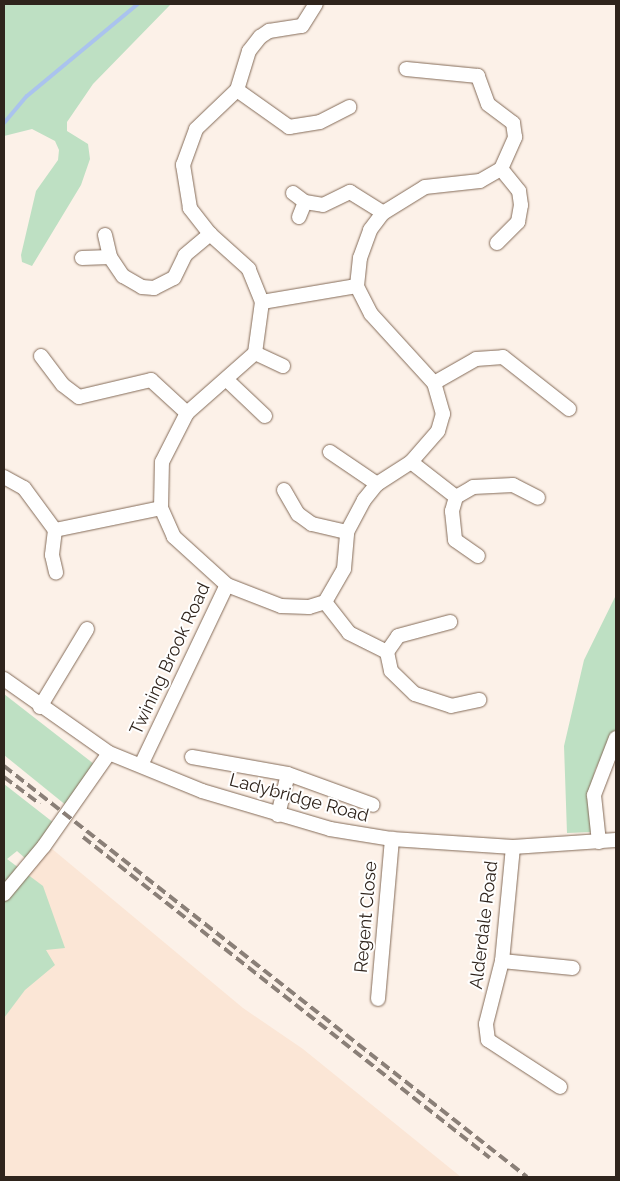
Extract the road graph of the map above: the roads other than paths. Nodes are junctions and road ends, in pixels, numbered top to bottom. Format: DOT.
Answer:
graph roads {
  1 [pos="316,4"];
  2 [pos="406,69"];
  3 [pos="236,90"];
  4 [pos="349,107"];
  5 [pos="501,169"];
  6 [pos="294,193"];
  7 [pos="305,202"];
  8 [pos="383,212"];
  9 [pos="299,217"];
  10 [pos="210,234"];
  11 [pos="105,235"];
  12 [pos="497,243"];
  13 [pos="110,257"];
  14 [pos="82,258"];
  15 [pos="356,286"];
  16 [pos="262,302"];
  17 [pos="255,353"];
  18 [pos="41,356"];
  19 [pos="283,366"];
  20 [pos="228,381"];
  21 [pos="434,382"];
  22 [pos="570,409"];
  23 [pos="187,413"];
  24 [pos="265,416"];
  25 [pos="330,452"];
  26 [pos="411,462"];
  27 [pos="4,477"];
  28 [pos="377,484"];
  29 [pos="284,490"];
  30 [pos="456,497"];
  31 [pos="538,498"];
  32 [pos="161,508"];
  33 [pos="55,530"];
  34 [pos="347,532"];
  35 [pos="478,556"];
  36 [pos="56,573"];
  37 [pos="227,585"];
  38 [pos="325,602"];
  39 [pos="450,622"];
  40 [pos="88,629"];
  41 [pos="387,652"];
  42 [pos="4,679"];
  43 [pos="479,700"];
  44 [pos="40,707"];
  45 [pos="616,738"];
  46 [pos="109,753"];
  47 [pos="192,757"];
  48 [pos="141,765"];
  49 [pos="288,774"];
  50 [pos="374,805"];
  51 [pos="278,815"];
  52 [pos="392,840"];
  53 [pos="616,840"];
  54 [pos="599,842"];
  55 [pos="513,847"];
  56 [pos="4,894"];
  57 [pos="502,961"];
  58 [pos="573,968"];
  59 [pos="378,999"];
  60 [pos="560,1087"];
  1 -- 3 [label="street"];
  2 -- 5 [label="street"];
  3 -- 4 [label="street"];
  3 -- 10 [label="street"];
  5 -- 8 [label="street"];
  5 -- 12 [label="street"];
  6 -- 7 [label="street"];
  7 -- 8 [label="street"];
  7 -- 9 [label="street"];
  8 -- 15 [label="street"];
  10 -- 13 [label="street"];
  10 -- 16 [label="street"];
  11 -- 13 [label="street"];
  13 -- 14 [label="street"];
  15 -- 16 [label="street"];
  15 -- 21 [label="street"];
  16 -- 17 [label="street"];
  17 -- 19 [label="street"];
  17 -- 20 [label="street, Twining Brook Road"];
  18 -- 23 [label="street"];
  20 -- 23 [label="street, Twining Brook Road"];
  20 -- 24 [label="street"];
  21 -- 22 [label="street"];
  21 -- 26 [label="street"];
  23 -- 32 [label="street, Twining Brook Road"];
  25 -- 28 [label="street"];
  26 -- 28 [label="street"];
  26 -- 30 [label="street"];
  27 -- 33 [label="street"];
  28 -- 34 [label="street"];
  29 -- 34 [label="street"];
  30 -- 31 [label="street"];
  30 -- 35 [label="street"];
  32 -- 33 [label="street"];
  32 -- 37 [label="street, Twining Brook Road"];
  33 -- 36 [label="street"];
  34 -- 38 [label="street"];
  37 -- 38 [label="street"];
  37 -- 48 [label="street, Twining Brook Road"];
  38 -- 41 [label="street"];
  39 -- 41 [label="street"];
  40 -- 44 [label="street"];
  41 -- 43 [label="street"];
  42 -- 44 [label="street, Ladybridge Road"];
  44 -- 46 [label="street, Ladybridge Road"];
  45 -- 54 [label="street"];
  46 -- 48 [label="street, Ladybridge Road"];
  46 -- 56 [label="street"];
  47 -- 49 [label="street"];
  48 -- 51 [label="street, Ladybridge Road"];
  49 -- 50 [label="street"];
  49 -- 51 [label="street"];
  51 -- 52 [label="street, Ladybridge Road"];
  52 -- 55 [label="street, Ladybridge Road"];
  52 -- 59 [label="street, Regent Close"];
  53 -- 54 [label="street, Ladybridge Road"];
  54 -- 55 [label="street, Ladybridge Road"];
  55 -- 57 [label="street, Alderdale Road"];
  57 -- 58 [label="street"];
  57 -- 60 [label="street, Alderdale Road"];
}
